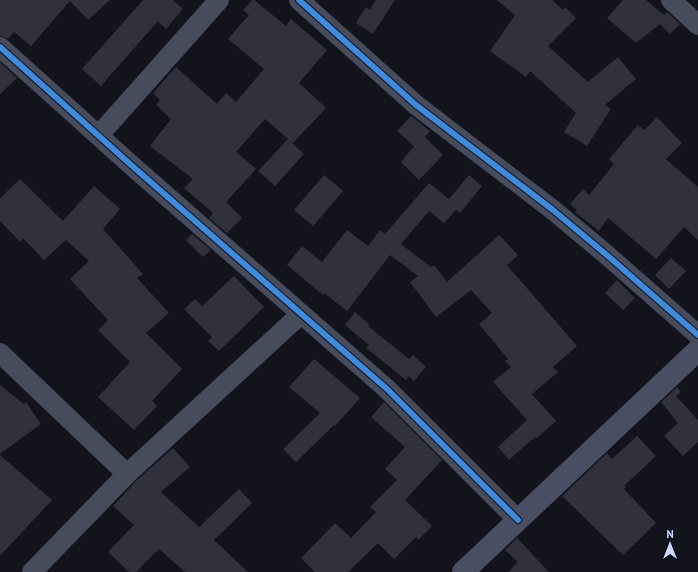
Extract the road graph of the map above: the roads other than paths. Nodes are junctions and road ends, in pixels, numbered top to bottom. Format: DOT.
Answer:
graph roads {
  1 [pos="219,0"];
  2 [pos="299,0"];
  3 [pos="671,0"];
  4 [pos="698,24"];
  5 [pos="0,47"];
  6 [pos="99,135"];
  7 [pos="302,314"];
  8 [pos="698,335"];
  9 [pos="698,350"];
  10 [pos="0,352"];
  11 [pos="127,474"];
  12 [pos="518,520"];
  13 [pos="32,572"];
  14 [pos="463,572"];
  1 -- 6 [label="street"];
  2 -- 8 [label="street"];
  3 -- 4 [label="street"];
  5 -- 6 [label="street"];
  6 -- 7 [label="street"];
  7 -- 11 [label="street"];
  7 -- 12 [label="street"];
  9 -- 12 [label="street"];
  10 -- 11 [label="street"];
  11 -- 13 [label="street"];
  12 -- 14 [label="street"];
}
